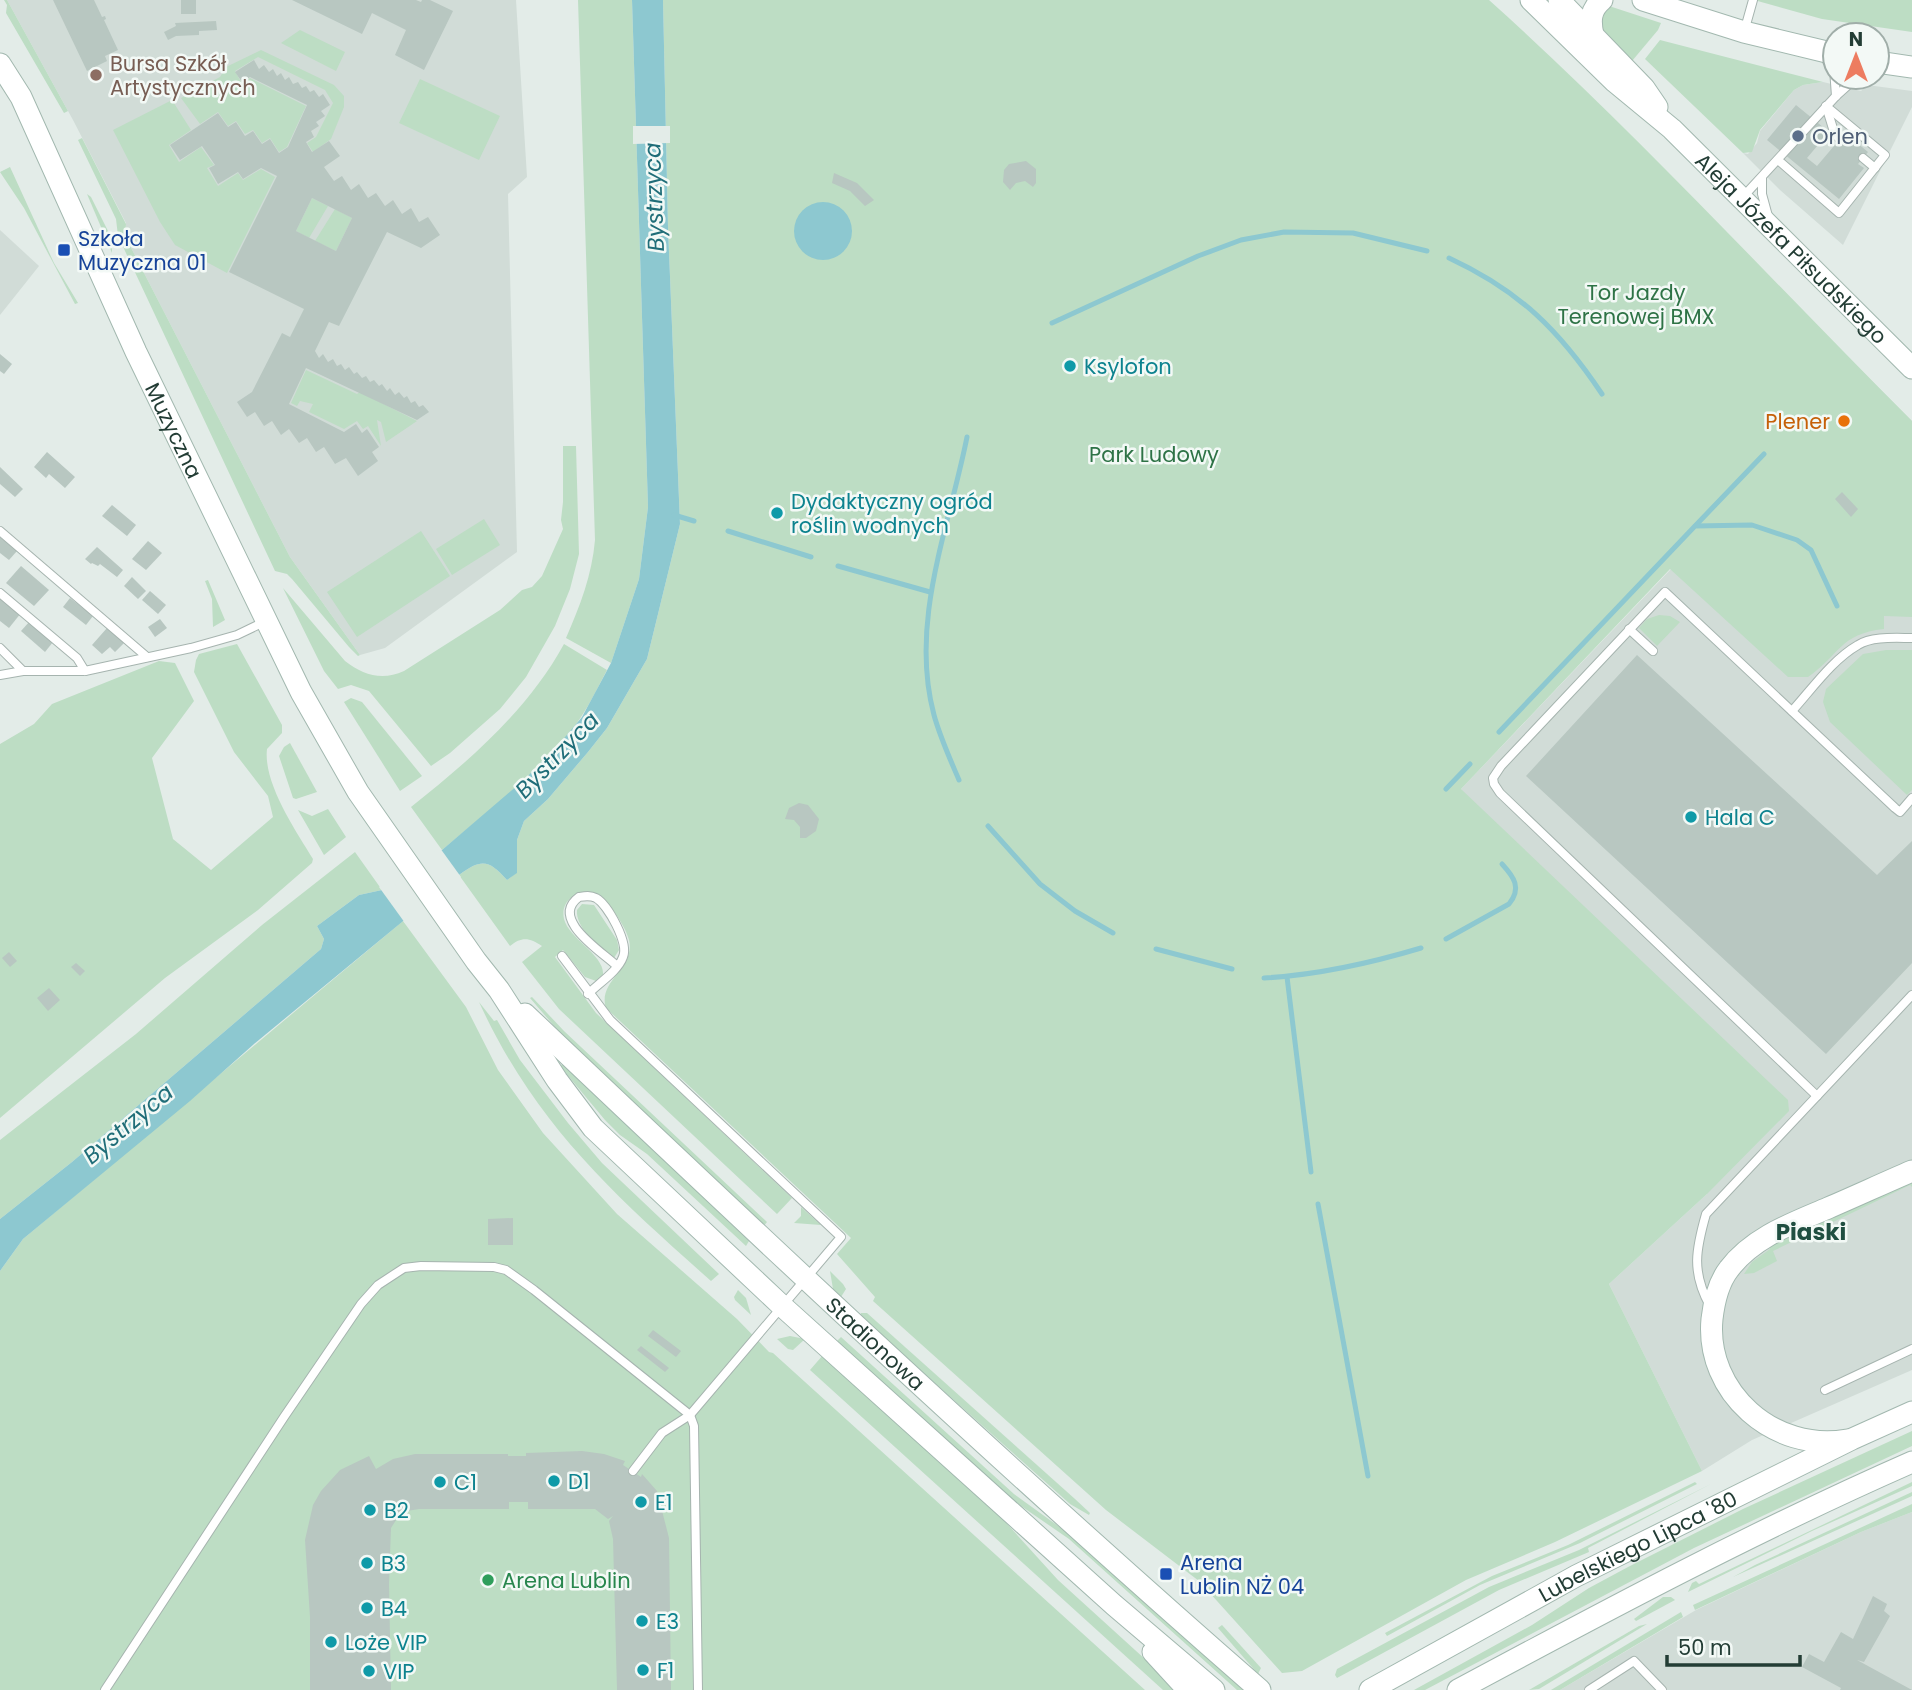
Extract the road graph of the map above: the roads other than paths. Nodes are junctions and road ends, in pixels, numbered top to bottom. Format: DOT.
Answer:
graph roads {
  1 [pos="1531,0"];
  2 [pos="1559,0"];
  3 [pos="1602,0"];
  4 [pos="1643,0"];
  5 [pos="1753,0"];
  6 [pos="1744,32"];
  7 [pos="1593,35"];
  8 [pos="1814,49"];
  9 [pos="1821,51"];
  10 [pos="0,64"];
  11 [pos="1891,64"];
  12 [pos="1912,67"];
  13 [pos="1842,91"];
  14 [pos="1836,96"];
  15 [pos="1826,106"];
  16 [pos="1672,129"];
  17 [pos="1840,139"];
  18 [pos="1863,158"];
  19 [pos="1778,160"];
  20 [pos="1875,168"];
  21 [pos="1762,177"];
  22 [pos="1742,198"];
  23 [pos="1771,226"];
  24 [pos="1912,368"];
  25 [pos="0,531"];
  26 [pos="0,593"];
  27 [pos="266,621"];
  28 [pos="1629,629"];
  29 [pos="1912,638"];
  30 [pos="0,648"];
  31 [pos="1653,651"];
  32 [pos="147,657"];
  33 [pos="23,671"];
  34 [pos="85,671"];
  35 [pos="0,675"];
  36 [pos="1792,711"];
  37 [pos="1912,798"];
  38 [pos="562,956"];
  39 [pos="476,961"];
  40 [pos="617,966"];
  41 [pos="499,990"];
  42 [pos="588,994"];
  43 [pos="1912,995"];
  44 [pos="1817,1096"];
  45 [pos="1912,1171"];
  46 [pos="804,1279"];
  47 [pos="781,1305"];
  48 [pos="1713,1311"];
  49 [pos="1912,1349"];
  50 [pos="1825,1390"];
  51 [pos="1912,1412"];
  52 [pos="690,1415"];
  53 [pos="1852,1439"];
  54 [pos="1912,1462"];
  55 [pos="633,1471"];
  56 [pos="1114,1605"];
  57 [pos="105,1690"];
  58 [pos="698,1690"];
  59 [pos="1188,1690"];
  60 [pos="1213,1690"];
  61 [pos="1260,1690"];
  62 [pos="1370,1690"];
  63 [pos="1458,1690"];
  64 [pos="1589,1690"];
  65 [pos="1662,1690"];
  1 -- 16 [label="street, Aleja Józefa Piłsudskiego"];
  2 -- 7 [label="street, Aleja Józefa Piłsudskiego"];
  3 -- 7 [label="street"];
  4 -- 6 [label="street"];
  5 -- 6 [label="lane"];
  6 -- 8 [label="street"];
  7 -- 16 [label="street, Aleja Józefa Piłsudskiego"];
  8 -- 9 [label="street"];
  8 -- 14 [label="lane"];
  10 -- 27 [label="street, Muzyczna"];
  11 -- 12 [label="street"];
  13 -- 14 [label="lane"];
  14 -- 15 [label="lane"];
  15 -- 17 [label="lane"];
  15 -- 19 [label="lane"];
  15 -- 20 [label="lane"];
  16 -- 22 [label="street, Aleja Józefa Piłsudskiego"];
  18 -- 20 [label="lane"];
  19 -- 20 [label="lane"];
  19 -- 21 [label="lane"];
  21 -- 22 [label="lane"];
  21 -- 23 [label="lane"];
  22 -- 23 [label="street, Aleja Józefa Piłsudskiego"];
  23 -- 24 [label="street, Aleja Józefa Piłsudskiego"];
  25 -- 32 [label="lane"];
  26 -- 34 [label="lane"];
  27 -- 32 [label="lane"];
  27 -- 39 [label="street, Muzyczna"];
  28 -- 31 [label="lane"];
  28 -- 36 [label="lane"];
  28 -- 44 [label="lane"];
  29 -- 36 [label="lane"];
  30 -- 33 [label="lane"];
  32 -- 34 [label="lane"];
  33 -- 34 [label="lane"];
  33 -- 35 [label="lane"];
  36 -- 37 [label="lane"];
  38 -- 42 [label="lane"];
  39 -- 41 [label="street, Stadionowa"];
  40 -- 40 [label="lane"];
  40 -- 42 [label="lane"];
  41 -- 46 [label="street, Stadionowa"];
  41 -- 47 [label="street, Stadionowa"];
  42 -- 46 [label="lane"];
  43 -- 44 [label="lane"];
  44 -- 48 [label="lane"];
  45 -- 48 [label="street"];
  46 -- 47 [label="lane"];
  46 -- 61 [label="street, Stadionowa"];
  47 -- 52 [label="lane"];
  47 -- 56 [label="street, Stadionowa"];
  48 -- 53 [label="street"];
  49 -- 50 [label="lane"];
  51 -- 53 [label="street, Lubelskiego Lipca '80"];
  52 -- 55 [label="lane"];
  52 -- 57 [label="lane"];
  52 -- 58 [label="lane"];
  53 -- 62 [label="street, Lubelskiego Lipca '80"];
  54 -- 63 [label="street, Lubelskiego Lipca '80"];
  56 -- 59 [label="street, Stadionowa"];
  56 -- 60 [label="street, Stadionowa"];
  64 -- 65 [label="lane"];
}
